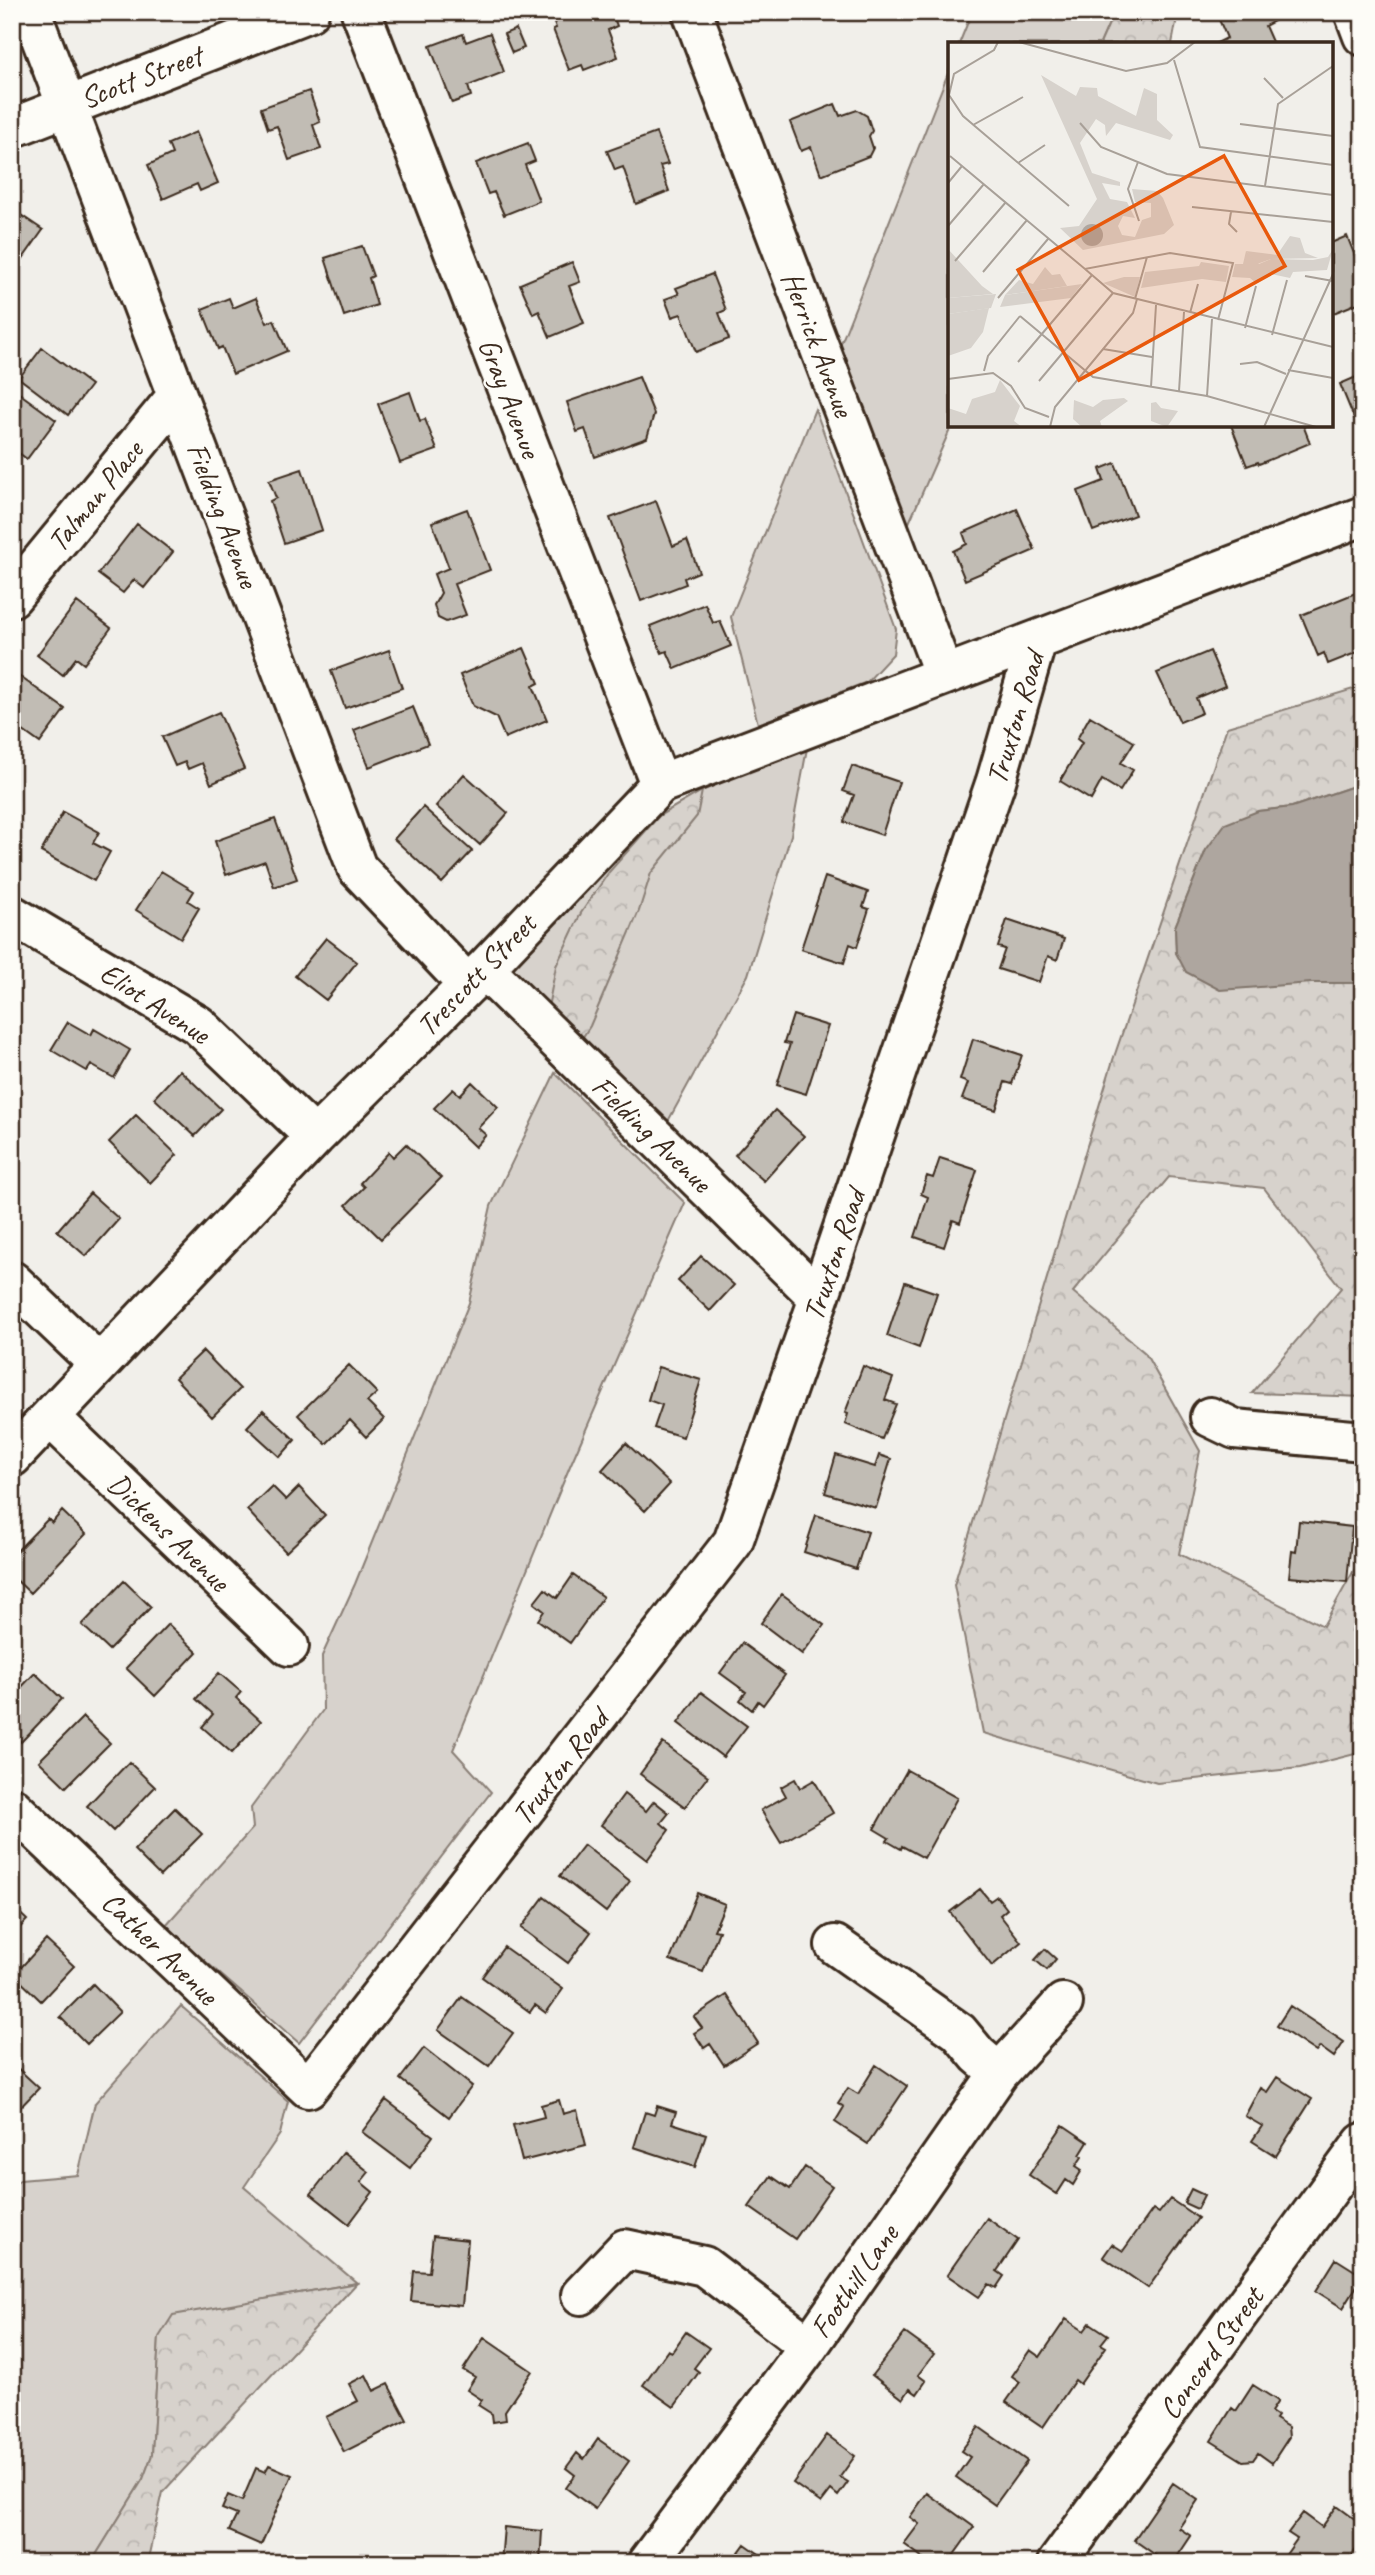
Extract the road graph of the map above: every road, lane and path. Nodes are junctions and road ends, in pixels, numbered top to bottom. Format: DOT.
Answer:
graph roads {
  1 [pos="31,12"];
  2 [pos="309,12"];
  3 [pos="361,12"];
  4 [pos="692,12"];
  5 [pos="1354,12"];
  6 [pos="1363,36"];
  7 [pos="67,105"];
  8 [pos="12,128"];
  9 [pos="177,396"];
  10 [pos="1363,516"];
  11 [pos="12,597"];
  12 [pos="1037,640"];
  13 [pos="944,675"];
  14 [pos="660,784"];
  15 [pos="12,915"];
  16 [pos="476,977"];
  17 [pos="316,1137"];
  18 [pos="12,1281"];
  19 [pos="820,1298"];
  20 [pos="100,1364"];
  21 [pos="50,1417"];
  22 [pos="1210,1417"];
  23 [pos="1363,1441"];
  24 [pos="12,1457"];
  25 [pos="289,1646"];
  26 [pos="12,1807"];
  27 [pos="835,1945"];
  28 [pos="1063,2003"];
  29 [pos="999,2073"];
  30 [pos="308,2088"];
  31 [pos="1363,2143"];
  32 [pos="581,2295"];
  33 [pos="809,2346"];
  34 [pos="647,2563"];
  35 [pos="1057,2563"];
  1 -- 7 [label="street, Fielding Avenue"];
  2 -- 7 [label="street, Scott Street"];
  3 -- 14 [label="street, Gray Avenue"];
  4 -- 13 [label="street, Herrick Avenue"];
  5 -- 6 [label="street"];
  7 -- 8 [label="street, Scott Street"];
  7 -- 9 [label="street, Fielding Avenue"];
  9 -- 11 [label="street, Talman Place"];
  9 -- 16 [label="street, Fielding Avenue"];
  10 -- 12 [label="street, Truxton Road"];
  12 -- 13 [label="street, Trescott Street"];
  12 -- 19 [label="street, Truxton Road"];
  13 -- 14 [label="street, Trescott Street"];
  14 -- 16 [label="street, Trescott Street"];
  15 -- 17 [label="street, Eliot Avenue"];
  16 -- 17 [label="street, Trescott Street"];
  16 -- 19 [label="street, Fielding Avenue"];
  17 -- 20 [label="street, Trescott Street"];
  18 -- 20 [label="street"];
  19 -- 30 [label="street, Truxton Road"];
  20 -- 21 [label="street, Trescott Street"];
  21 -- 24 [label="street, Trescott Street"];
  21 -- 25 [label="street, Dickens Avenue"];
  22 -- 23 [label="street"];
  26 -- 30 [label="street, Cather Avenue"];
  27 -- 29 [label="street"];
  28 -- 29 [label="street, Foothill Lane"];
  29 -- 33 [label="street, Foothill Lane"];
  31 -- 35 [label="street, Concord Street"];
  32 -- 33 [label="street"];
  33 -- 34 [label="street, Foothill Lane"];
}
